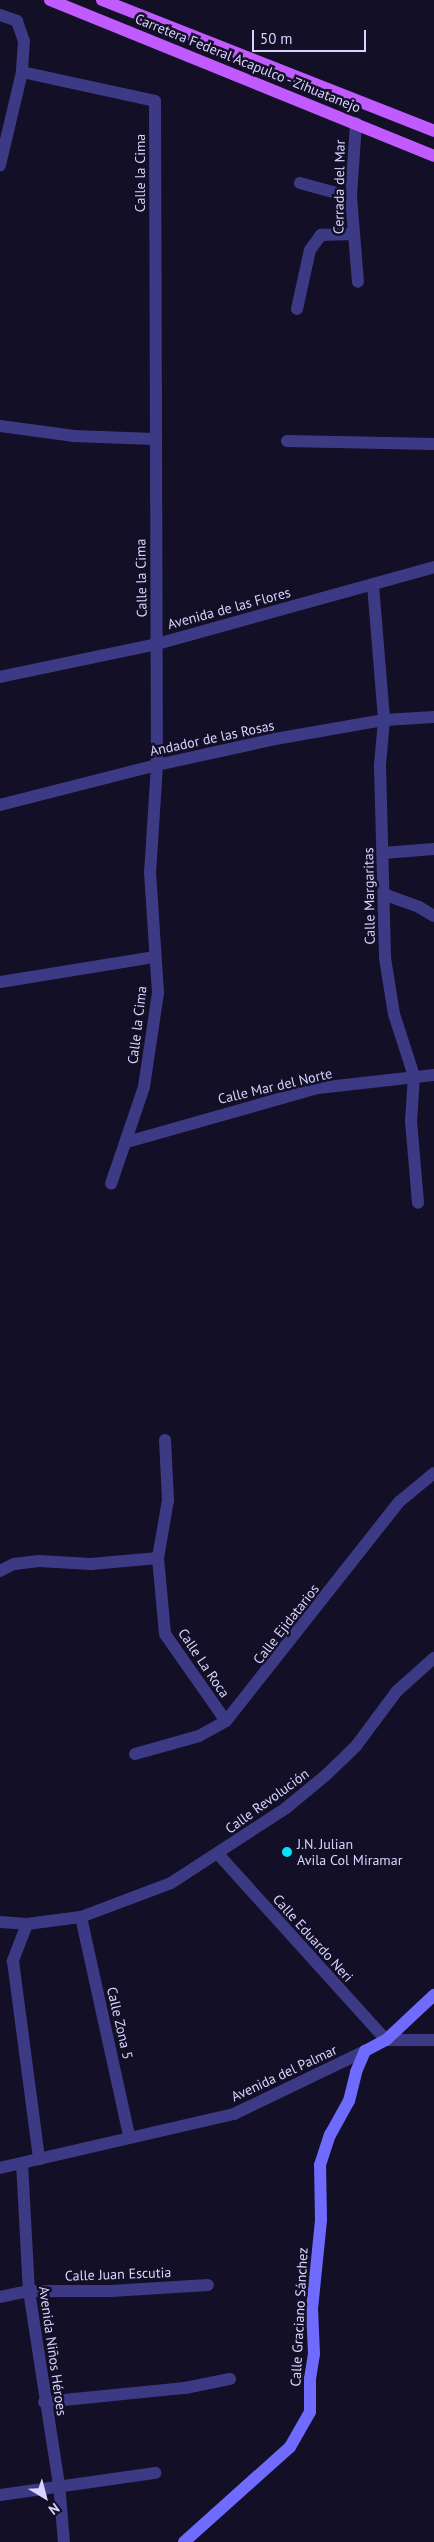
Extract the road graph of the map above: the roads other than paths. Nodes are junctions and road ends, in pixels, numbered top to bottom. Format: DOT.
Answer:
graph roads {
  1 [pos="50,0"];
  2 [pos="102,0"];
  3 [pos="0,15"];
  4 [pos="22,72"];
  5 [pos="356,123"];
  6 [pos="434,131"];
  7 [pos="434,156"];
  8 [pos="0,164"];
  9 [pos="300,183"];
  10 [pos="351,197"];
  11 [pos="352,234"];
  12 [pos="358,282"];
  13 [pos="298,309"];
  14 [pos="0,426"];
  15 [pos="154,439"];
  16 [pos="287,441"];
  17 [pos="434,444"];
  18 [pos="434,567"];
  19 [pos="373,585"];
  20 [pos="157,644"];
  21 [pos="0,677"];
  22 [pos="434,717"];
  23 [pos="384,720"];
  24 [pos="157,765"];
  25 [pos="0,805"];
  26 [pos="434,849"];
  27 [pos="383,853"];
  28 [pos="386,895"];
  29 [pos="434,916"];
  30 [pos="156,957"];
  31 [pos="0,982"];
  32 [pos="434,1075"];
  33 [pos="414,1076"];
  34 [pos="127,1142"];
  35 [pos="111,1184"];
  36 [pos="418,1204"];
  37 [pos="165,1440"];
  38 [pos="434,1473"];
  39 [pos="158,1558"];
  40 [pos="0,1571"];
  41 [pos="434,1658"];
  42 [pos="226,1721"];
  43 [pos="135,1754"];
  44 [pos="218,1854"];
  45 [pos="80,1917"];
  46 [pos="0,1922"];
  47 [pos="27,1924"];
  48 [pos="434,1995"];
  49 [pos="386,2040"];
  50 [pos="434,2040"];
  51 [pos="365,2051"];
  52 [pos="129,2136"];
  53 [pos="39,2159"];
  54 [pos="22,2163"];
  55 [pos="0,2168"];
  56 [pos="208,2285"];
  57 [pos="29,2291"];
  58 [pos="0,2297"];
  59 [pos="230,2379"];
  60 [pos="44,2402"];
  61 [pos="155,2473"];
  62 [pos="59,2484"];
  63 [pos="0,2495"];
  64 [pos="64,2542"];
  65 [pos="184,2542"];
  1 -- 5 [label="main road, Carretera Federal Acapulco - Zihuatanejo"];
  2 -- 6 [label="main road, Carretera Federal Acapulco - Zihuatanejo"];
  3 -- 4 [label="street"];
  4 -- 8 [label="street"];
  4 -- 15 [label="street, Calle la Cima"];
  5 -- 7 [label="main road, Carretera Federal Acapulco - Zihuatanejo"];
  5 -- 10 [label="street, Cerrada del Mar"];
  9 -- 10 [label="street"];
  10 -- 11 [label="street, Cerrada del Mar"];
  11 -- 12 [label="street, Cerrada del Mar"];
  11 -- 13 [label="street"];
  14 -- 15 [label="street"];
  15 -- 20 [label="street, Calle la Cima"];
  16 -- 17 [label="street"];
  18 -- 19 [label="street, Avenida de las Flores"];
  19 -- 20 [label="street, Avenida de las Flores"];
  19 -- 23 [label="street, Calle Margaritas"];
  20 -- 21 [label="street, Avenida de las Flores"];
  20 -- 24 [label="street, Calle la Cima"];
  22 -- 23 [label="street, Andador de las Rosas"];
  23 -- 24 [label="street, Andador de las Rosas"];
  23 -- 27 [label="street, Calle Margaritas"];
  24 -- 25 [label="street, Andador de las Rosas"];
  24 -- 30 [label="street, Calle la Cima"];
  26 -- 27 [label="street"];
  27 -- 28 [label="street, Calle Margaritas"];
  28 -- 29 [label="street"];
  28 -- 33 [label="street, Calle Margaritas"];
  30 -- 31 [label="street"];
  30 -- 34 [label="street, Calle la Cima"];
  32 -- 33 [label="street, Calle Mar del Norte"];
  33 -- 34 [label="street, Calle Mar del Norte"];
  33 -- 36 [label="street, Calle Margaritas"];
  34 -- 35 [label="street, Calle la Cima"];
  37 -- 39 [label="street, Calle La Roca"];
  38 -- 42 [label="street, Calle Ejidatarios"];
  39 -- 40 [label="street"];
  39 -- 42 [label="street, Calle La Roca"];
  41 -- 44 [label="street, Calle Revolución"];
  42 -- 43 [label="street, Calle Ejidatarios"];
  44 -- 45 [label="street, Calle Revolución"];
  44 -- 49 [label="street, Calle Eduardo Neri"];
  45 -- 47 [label="street, Calle Revolución"];
  45 -- 52 [label="street, Calle Zona 5"];
  46 -- 47 [label="street, Calle Revolución"];
  47 -- 53 [label="street"];
  48 -- 49 [label="street, Avenida del Palmar"];
  49 -- 50 [label="street"];
  49 -- 51 [label="street, Avenida del Palmar"];
  51 -- 52 [label="street, Avenida del Palmar"];
  51 -- 65 [label="street, Calle Graciano Sánchez"];
  52 -- 53 [label="street, Avenida del Palmar"];
  53 -- 54 [label="street, Avenida del Palmar"];
  54 -- 55 [label="street, Avenida del Palmar"];
  54 -- 57 [label="street, Avenida Niños Héroes"];
  56 -- 57 [label="street, Calle Juan Escutia"];
  57 -- 58 [label="street, Calle Juan Escutia"];
  57 -- 60 [label="street, Avenida Niños Héroes"];
  59 -- 60 [label="street"];
  60 -- 62 [label="street, Avenida Niños Héroes"];
  61 -- 62 [label="street"];
  62 -- 63 [label="street"];
  62 -- 64 [label="street, Avenida Niños Héroes"];
}
